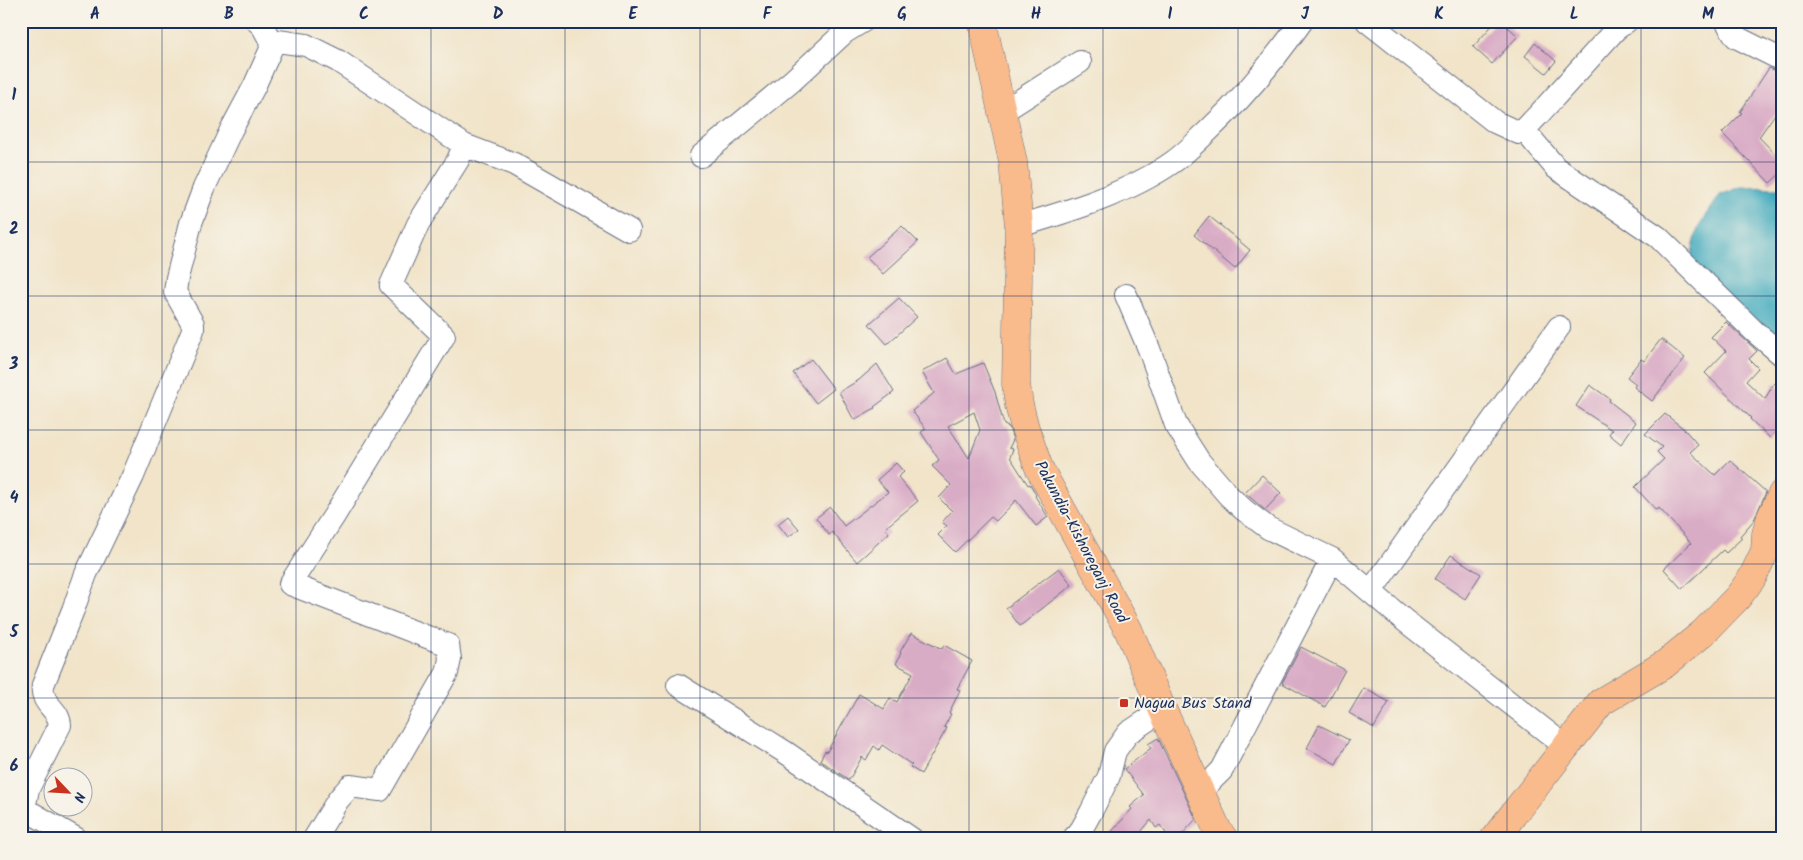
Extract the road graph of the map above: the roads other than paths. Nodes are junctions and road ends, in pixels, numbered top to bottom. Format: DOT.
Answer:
graph roads {
  1 [pos="258,21"];
  2 [pos="863,21"];
  3 [pos="982,21"];
  4 [pos="1302,21"];
  5 [pos="1367,21"];
  6 [pos="1627,21"];
  7 [pos="1726,21"];
  8 [pos="270,40"];
  9 [pos="1782,60"];
  10 [pos="1080,62"];
  11 [pos="1002,112"];
  12 [pos="1524,130"];
  13 [pos="464,145"];
  14 [pos="701,156"];
  15 [pos="1019,226"];
  16 [pos="629,230"];
  17 [pos="1126,295"];
  18 [pos="1559,327"];
  19 [pos="1782,355"];
  20 [pos="1782,494"];
  21 [pos="1332,559"];
  22 [pos="1371,591"];
  23 [pos="678,685"];
  24 [pos="1159,702"];
  25 [pos="1565,746"];
  26 [pos="1201,791"];
  27 [pos="22,810"];
  28 [pos="76,839"];
  29 [pos="314,839"];
  30 [pos="912,839"];
  31 [pos="1073,839"];
  32 [pos="1224,839"];
  33 [pos="1494,839"];
  1 -- 8 [label="street"];
  2 -- 14 [label="street"];
  3 -- 11 [label="main road, Pakundia-Kishoreganj Road"];
  4 -- 15 [label="street"];
  5 -- 12 [label="street"];
  6 -- 12 [label="street"];
  7 -- 9 [label="street"];
  8 -- 13 [label="street"];
  8 -- 27 [label="street"];
  10 -- 11 [label="street"];
  11 -- 15 [label="main road, Pakundia-Kishoreganj Road"];
  12 -- 19 [label="street"];
  13 -- 16 [label="street"];
  13 -- 29 [label="street"];
  15 -- 24 [label="main road, Pakundia-Kishoreganj Road"];
  17 -- 21 [label="street"];
  18 -- 22 [label="street"];
  20 -- 25 [label="main road"];
  21 -- 22 [label="street"];
  21 -- 26 [label="street"];
  22 -- 25 [label="street"];
  23 -- 30 [label="street"];
  24 -- 26 [label="main road, Pakundia-Kishoreganj Road"];
  24 -- 31 [label="street"];
  25 -- 33 [label="main road"];
  26 -- 32 [label="main road, Pakundia-Kishoreganj Road"];
  27 -- 28 [label="street"];
}
